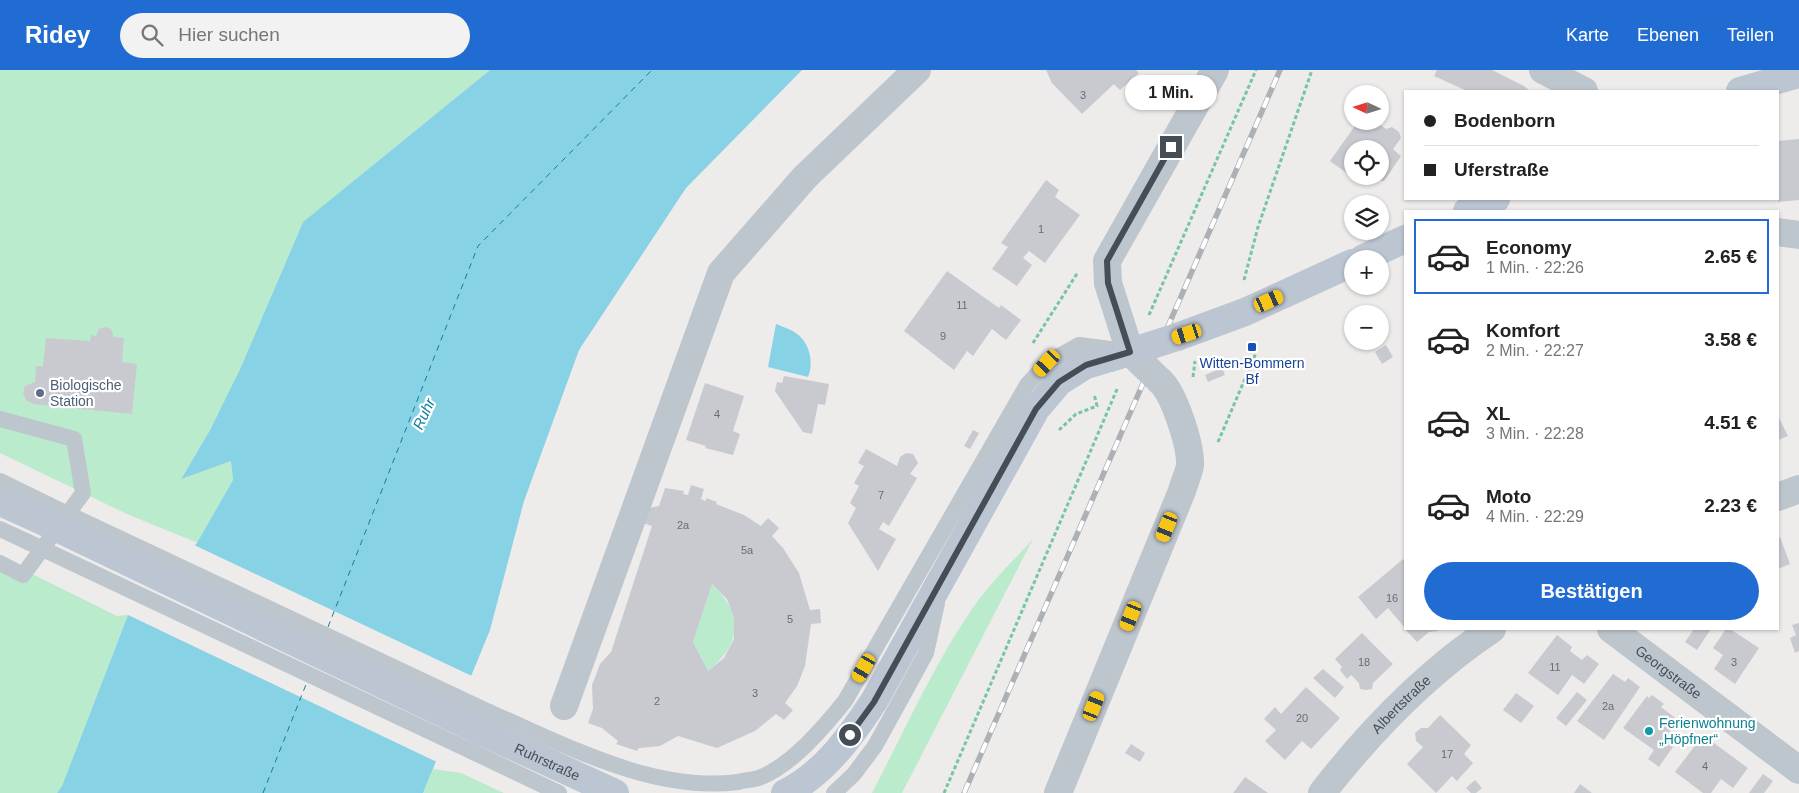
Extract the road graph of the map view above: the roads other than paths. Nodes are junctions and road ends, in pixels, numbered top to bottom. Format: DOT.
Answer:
graph roads {
  1 [pos="917,70"];
  2 [pos="1215,70"];
  3 [pos="1543,70"];
  4 [pos="1799,74"];
  5 [pos="1582,90"];
  6 [pos="1743,90"];
  7 [pos="1779,232"];
  8 [pos="1799,235"];
  9 [pos="1404,239"];
  10 [pos="1381,250"];
  11 [pos="1344,267"];
  12 [pos="1121,346"];
  13 [pos="0,419"];
  14 [pos="0,481"];
  15 [pos="1799,489"];
  16 [pos="1779,497"];
  17 [pos="0,502"];
  18 [pos="38,522"];
  19 [pos="0,529"];
  20 [pos="0,563"];
  21 [pos="943,575"];
  22 [pos="1490,630"];
  23 [pos="1612,630"];
  24 [pos="564,706"];
  25 [pos="480,731"];
  26 [pos="1799,770"];
  27 [pos="559,793"];
  28 [pos="614,793"];
  29 [pos="786,793"];
  30 [pos="834,793"];
  31 [pos="1058,793"];
  32 [pos="1322,793"];
  1 -- 24 [label="street"];
  2 -- 12 [label="street"];
  3 -- 5 [label="street"];
  4 -- 6 [label="main road"];
  7 -- 8 [label="street"];
  9 -- 10 [label="main road"];
  11 -- 12 [label="main road, bridge"];
  12 -- 21 [label="main road"];
  12 -- 25 [label="lane"];
  12 -- 31 [label="street, bridge"];
  13 -- 20 [label="lane"];
  14 -- 18 [label="lane"];
  15 -- 16 [label="street"];
  17 -- 18 [label="main road, Ruhrstraße"];
  18 -- 19 [label="lane"];
  18 -- 25 [label="main road, Ruhrstraße, bridge"];
  21 -- 29 [label="main road"];
  21 -- 30 [label="lane"];
  22 -- 32 [label="street, Albertstraße"];
  23 -- 26 [label="street, Georgstraße"];
  25 -- 27 [label="lane"];
  25 -- 28 [label="main road, Ruhrstraße"];
}
